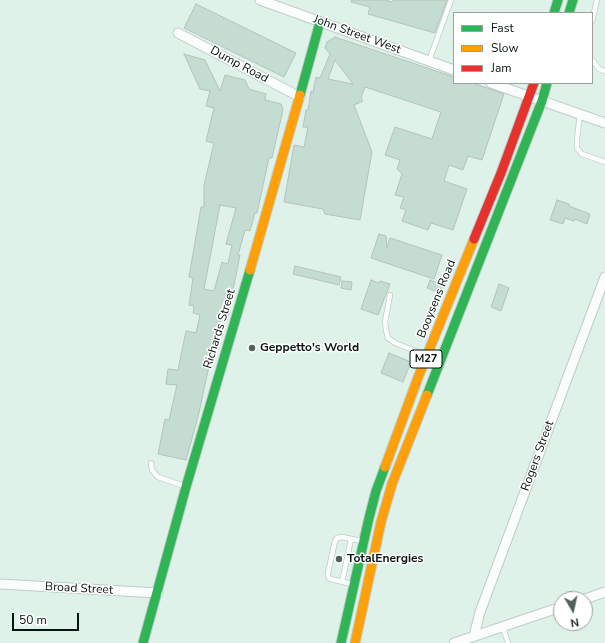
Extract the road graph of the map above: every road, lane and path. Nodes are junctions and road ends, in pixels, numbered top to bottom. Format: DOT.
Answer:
graph roads {
  1 [pos="260,0"];
  2 [pos="451,0"];
  3 [pos="558,0"];
  4 [pos="573,0"];
  5 [pos="597,0"];
  6 [pos="554,12"];
  7 [pos="569,12"];
  8 [pos="593,17"];
  9 [pos="320,22"];
  10 [pos="178,33"];
  11 [pos="429,61"];
  12 [pos="593,61"];
  13 [pos="453,70"];
  14 [pos="605,72"];
  15 [pos="495,84"];
  16 [pos="534,84"];
  17 [pos="547,84"];
  18 [pos="300,97"];
  19 [pos="530,97"];
  20 [pos="542,101"];
  21 [pos="580,114"];
  22 [pos="605,123"];
  23 [pos="605,162"];
  24 [pos="605,277"];
  25 [pos="390,295"];
  26 [pos="427,355"];
  27 [pos="151,464"];
  28 [pos="186,487"];
  29 [pos="351,539"];
  30 [pos="364,541"];
  31 [pos="342,582"];
  32 [pos="0,584"];
  33 [pos="354,584"];
  34 [pos="605,592"];
  35 [pos="158,593"];
  36 [pos="593,596"];
  37 [pos="553,610"];
  38 [pos="503,626"];
  39 [pos="474,636"];
  40 [pos="143,643"];
  41 [pos="341,643"];
  42 [pos="355,643"];
  43 [pos="454,643"];
  44 [pos="508,643"];
  1 -- 9 [label="street, John Street West"];
  2 -- 11 [label="lane"];
  3 -- 6 [label="main road"];
  4 -- 7 [label="main road"];
  5 -- 8 [label="lane"];
  9 -- 11 [label="street, John Street West"];
  9 -- 18 [label="main road, Richards Street"];
  10 -- 18 [label="street, Dump Road"];
  11 -- 13 [label="street, John Street West"];
  12 -- 14 [label="lane"];
  15 -- 19 [label="street"];
  16 -- 19 [label="main road, Booysens Road / M27"];
  17 -- 20 [label="main road, M27"];
  18 -- 28 [label="main road, Richards Street"];
  19 -- 20 [label="street"];
  19 -- 26 [label="main road, Booysens Road / M27"];
  20 -- 21 [label="street"];
  20 -- 42 [label="main road, M27"];
  21 -- 22 [label="street"];
  21 -- 23 [label="lane"];
  24 -- 39 [label="street, Rogers Street"];
  25 -- 26 [label="lane"];
  26 -- 30 [label="main road, Booysens Road / M27"];
  27 -- 28 [label="lane"];
  28 -- 35 [label="main road, Richards Street"];
  29 -- 30 [label="lane"];
  29 -- 31 [label="lane"];
  29 -- 31 [label="lane"];
  30 -- 33 [label="main road, Booysens Road / M27"];
  31 -- 33 [label="lane"];
  32 -- 35 [label="street, Broad Street"];
  33 -- 41 [label="main road, Booysens Road / M27"];
  34 -- 36 [label="street"];
  35 -- 40 [label="main road, Richards Street"];
  37 -- 38 [label="street"];
  38 -- 39 [label="street"];
  38 -- 44 [label="lane"];
  39 -- 43 [label="street"];
}
